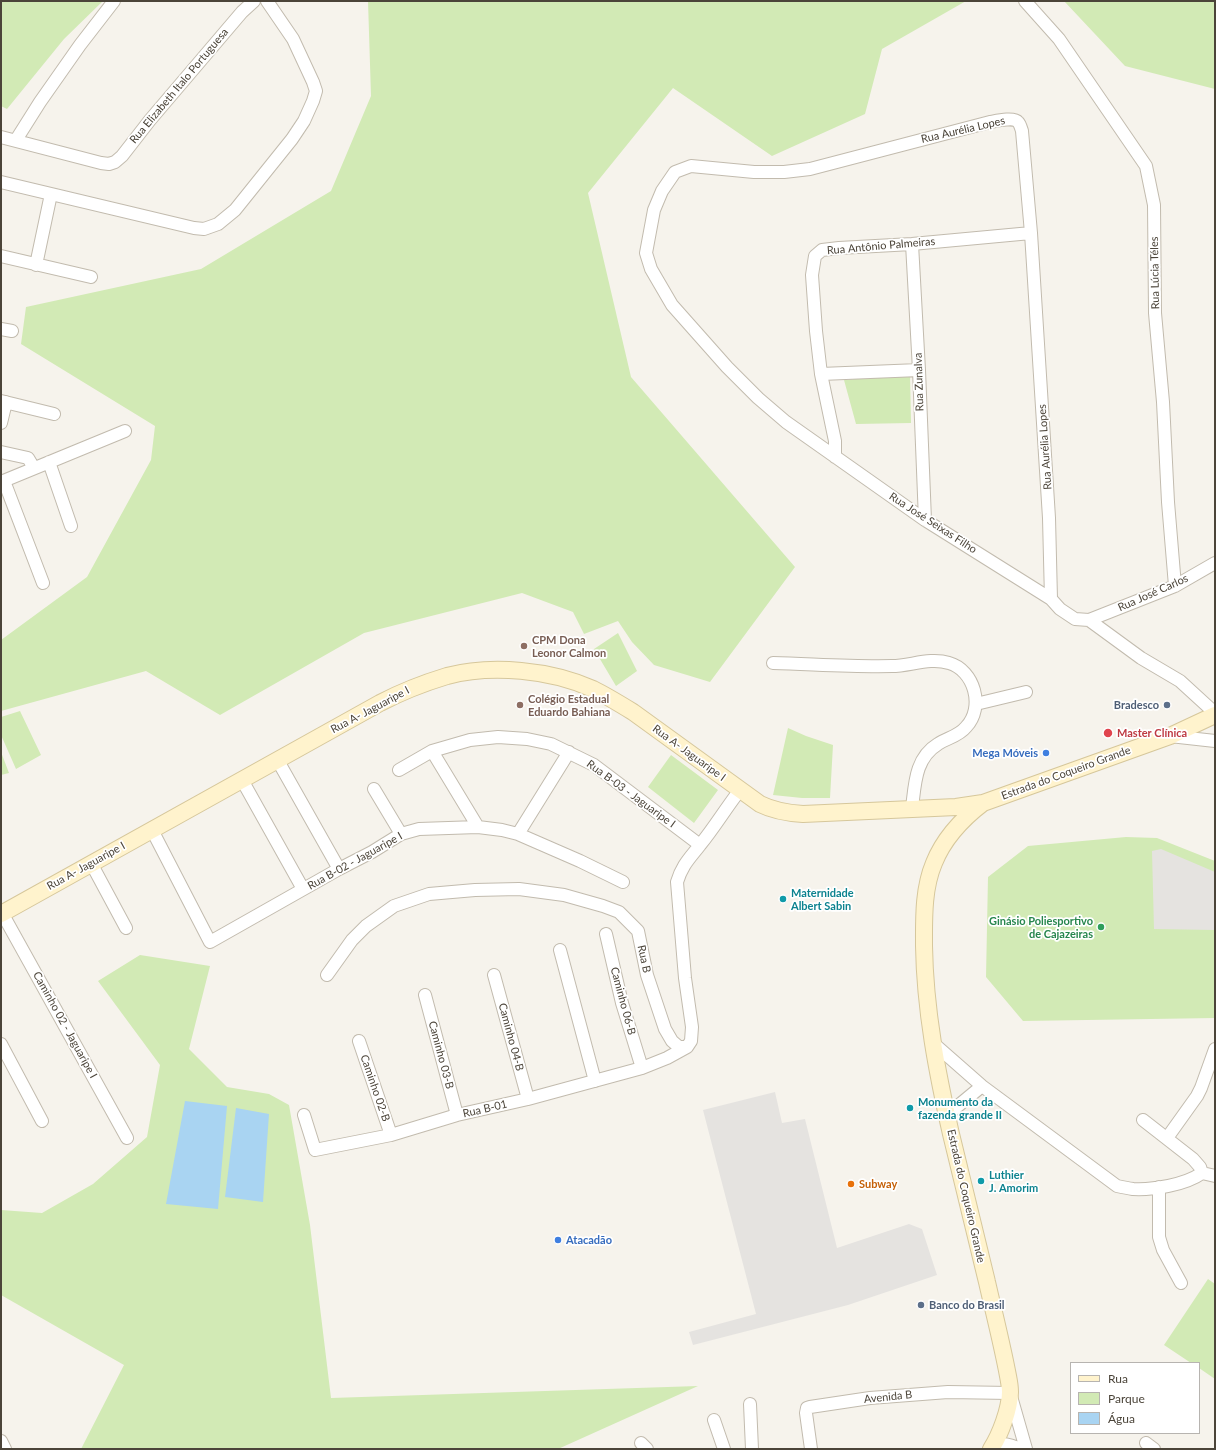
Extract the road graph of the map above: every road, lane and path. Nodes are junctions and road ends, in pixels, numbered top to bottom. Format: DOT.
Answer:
graph roads {
  1 [pos="114,1"];
  2 [pos="254,1"];
  3 [pos="267,1"];
  4 [pos="1025,1"];
  5 [pos="1,137"];
  6 [pos="16,140"];
  7 [pos="1,182"];
  8 [pos="51,194"];
  9 [pos="1031,233"];
  10 [pos="912,244"];
  11 [pos="1,256"];
  12 [pos="36,265"];
  13 [pos="91,277"];
  14 [pos="672,305"];
  15 [pos="919,370"];
  16 [pos="821,374"];
  17 [pos="3,402"];
  18 [pos="54,414"];
  19 [pos="1,423"];
  20 [pos="125,431"];
  21 [pos="1,452"];
  22 [pos="835,457"];
  23 [pos="49,462"];
  24 [pos="34,468"];
  25 [pos="3,482"];
  26 [pos="925,520"];
  27 [pos="71,526"];
  28 [pos="1215,563"];
  29 [pos="43,583"];
  30 [pos="1175,586"];
  31 [pos="1051,599"];
  32 [pos="1089,620"];
  33 [pos="774,663"];
  34 [pos="1026,692"];
  35 [pos="976,704"];
  36 [pos="1215,714"];
  37 [pos="1170,736"];
  38 [pos="1215,741"];
  39 [pos="432,751"];
  40 [pos="569,752"];
  41 [pos="278,761"];
  42 [pos="398,770"];
  43 [pos="242,780"];
  44 [pos="374,789"];
  45 [pos="740,790"];
  46 [pos="983,803"];
  47 [pos="912,808"];
  48 [pos="478,827"];
  49 [pos="152,830"];
  50 [pos="401,834"];
  51 [pos="518,834"];
  52 [pos="700,845"];
  53 [pos="91,863"];
  54 [pos="339,869"];
  55 [pos="623,882"];
  56 [pos="303,889"];
  57 [pos="2,913"];
  58 [pos="126,928"];
  59 [pos="606,934"];
  60 [pos="560,950"];
  61 [pos="327,975"];
  62 [pos="494,975"];
  63 [pos="425,995"];
  64 [pos="359,1041"];
  65 [pos="932,1043"];
  66 [pos="1,1044"];
  67 [pos="687,1047"];
  68 [pos="1215,1048"];
  69 [pos="642,1068"];
  70 [pos="595,1081"];
  71 [pos="982,1086"];
  72 [pos="528,1099"];
  73 [pos="304,1115"];
  74 [pos="457,1115"];
  75 [pos="947,1115"];
  76 [pos="1143,1120"];
  77 [pos="42,1121"];
  78 [pos="391,1135"];
  79 [pos="127,1138"];
  80 [pos="1166,1138"];
  81 [pos="1202,1173"];
  82 [pos="1215,1176"];
  83 [pos="1159,1187"];
  84 [pos="1181,1283"];
  85 [pos="1010,1393"];
  86 [pos="750,1404"];
  87 [pos="714,1420"];
  88 [pos="1,1441"];
  89 [pos="992,1447"];
  90 [pos="5,1449"];
  91 [pos="724,1449"];
  92 [pos="752,1449"];
  93 [pos="811,1449"];
  94 [pos="1020,1449"];
  95 [pos="1026,1449"];
  1 -- 6 [label="street"];
  2 -- 6 [label="street, Rua Elizabeth Italo Portuguesa"];
  3 -- 8 [label="street"];
  4 -- 30 [label="street, Rua Lúcia Téles"];
  5 -- 6 [label="street"];
  7 -- 8 [label="street"];
  8 -- 12 [label="street"];
  9 -- 10 [label="street, Rua Antônio Palmeiras"];
  9 -- 14 [label="street, Rua Aurélia Lopes"];
  9 -- 31 [label="street, Rua Aurélia Lopes"];
  10 -- 15 [label="street, Rua Zunalva"];
  10 -- 16 [label="street, Rua Antônio Palmeiras"];
  11 -- 12 [label="street"];
  12 -- 13 [label="street"];
  14 -- 22 [label="street, Rua José Seixas Filho"];
  15 -- 16 [label="street"];
  15 -- 26 [label="street, Rua Zunalva"];
  16 -- 22 [label="street, Rua Antônio Palmeiras"];
  17 -- 18 [label="street"];
  17 -- 19 [label="street"];
  20 -- 23 [label="street"];
  21 -- 24 [label="street"];
  22 -- 26 [label="street, Rua José Seixas Filho"];
  23 -- 24 [label="street"];
  23 -- 27 [label="street"];
  24 -- 25 [label="street"];
  25 -- 29 [label="street"];
  26 -- 31 [label="street, Rua José Seixas Filho"];
  28 -- 30 [label="street, Rua José Carlos"];
  30 -- 32 [label="street, Rua José Carlos"];
  31 -- 32 [label="street, Rua José Seixas Filho"];
  32 -- 36 [label="street, Rua José Seixas Filho"];
  33 -- 35 [label="street"];
  34 -- 35 [label="street"];
  35 -- 47 [label="street"];
  36 -- 37 [label="main road, Estrada do Coqueiro Grande"];
  37 -- 38 [label="street"];
  37 -- 46 [label="main road, Estrada do Coqueiro Grande"];
  39 -- 40 [label="street, Rua B-03 - Jaguaripe I"];
  39 -- 42 [label="street, Rua B-03 - Jaguaripe I"];
  39 -- 48 [label="street"];
  40 -- 51 [label="street"];
  40 -- 52 [label="street, Rua B-03 - Jaguaripe I"];
  41 -- 43 [label="main road, Rua A- Jaguaripe I"];
  41 -- 45 [label="main road, Rua A- Jaguaripe I"];
  41 -- 54 [label="street"];
  43 -- 49 [label="main road, Rua A- Jaguaripe I"];
  43 -- 56 [label="street"];
  44 -- 50 [label="street"];
  45 -- 47 [label="main road, Rua A- Jaguaripe I"];
  45 -- 52 [label="street"];
  46 -- 47 [label="main road, Estrada do Coqueiro Grande"];
  46 -- 65 [label="main road, Estrada do Coqueiro Grande"];
  48 -- 50 [label="street, Rua B-02 - Jaguaripe I"];
  48 -- 51 [label="street, Rua B-02 - Jaguaripe I"];
  49 -- 53 [label="main road, Rua A- Jaguaripe I"];
  49 -- 56 [label="street, Rua B-02 - Jaguaripe I"];
  50 -- 54 [label="street, Rua B-02 - Jaguaripe I"];
  51 -- 55 [label="street, Rua B-02 - Jaguaripe I"];
  52 -- 67 [label="street"];
  53 -- 57 [label="main road, Rua A- Jaguaripe I"];
  53 -- 58 [label="street"];
  54 -- 56 [label="street, Rua B-02 - Jaguaripe I"];
  57 -- 79 [label="street, Caminho 02 - Jaguaripe I"];
  59 -- 69 [label="street, Caminho 06-B"];
  60 -- 70 [label="street"];
  61 -- 67 [label="street, Rua B"];
  62 -- 72 [label="street, Caminho 04-B"];
  63 -- 74 [label="street, Caminho 03-B"];
  64 -- 78 [label="street, Caminho 02-B"];
  65 -- 71 [label="street"];
  65 -- 75 [label="main road, Estrada do Coqueiro Grande"];
  66 -- 77 [label="street"];
  67 -- 69 [label="street, Rua B-01"];
  68 -- 80 [label="street"];
  69 -- 70 [label="street, Rua B-01"];
  70 -- 72 [label="street, Rua B-01"];
  71 -- 75 [label="street"];
  71 -- 83 [label="street"];
  72 -- 74 [label="street, Rua B-01"];
  73 -- 78 [label="street, Rua B-01"];
  74 -- 78 [label="street, Rua B-01"];
  75 -- 85 [label="main road, Estrada do Coqueiro Grande"];
  76 -- 80 [label="street"];
  80 -- 81 [label="street"];
  81 -- 82 [label="street"];
  81 -- 83 [label="street"];
  83 -- 84 [label="street"];
  85 -- 89 [label="main road, Estrada do Coqueiro Grande"];
  85 -- 93 [label="street, Avenida B"];
  85 -- 95 [label="street"];
  86 -- 92 [label="street"];
  87 -- 91 [label="street"];
  88 -- 90 [label="street"];
  89 -- 94 [label="street"];
}
